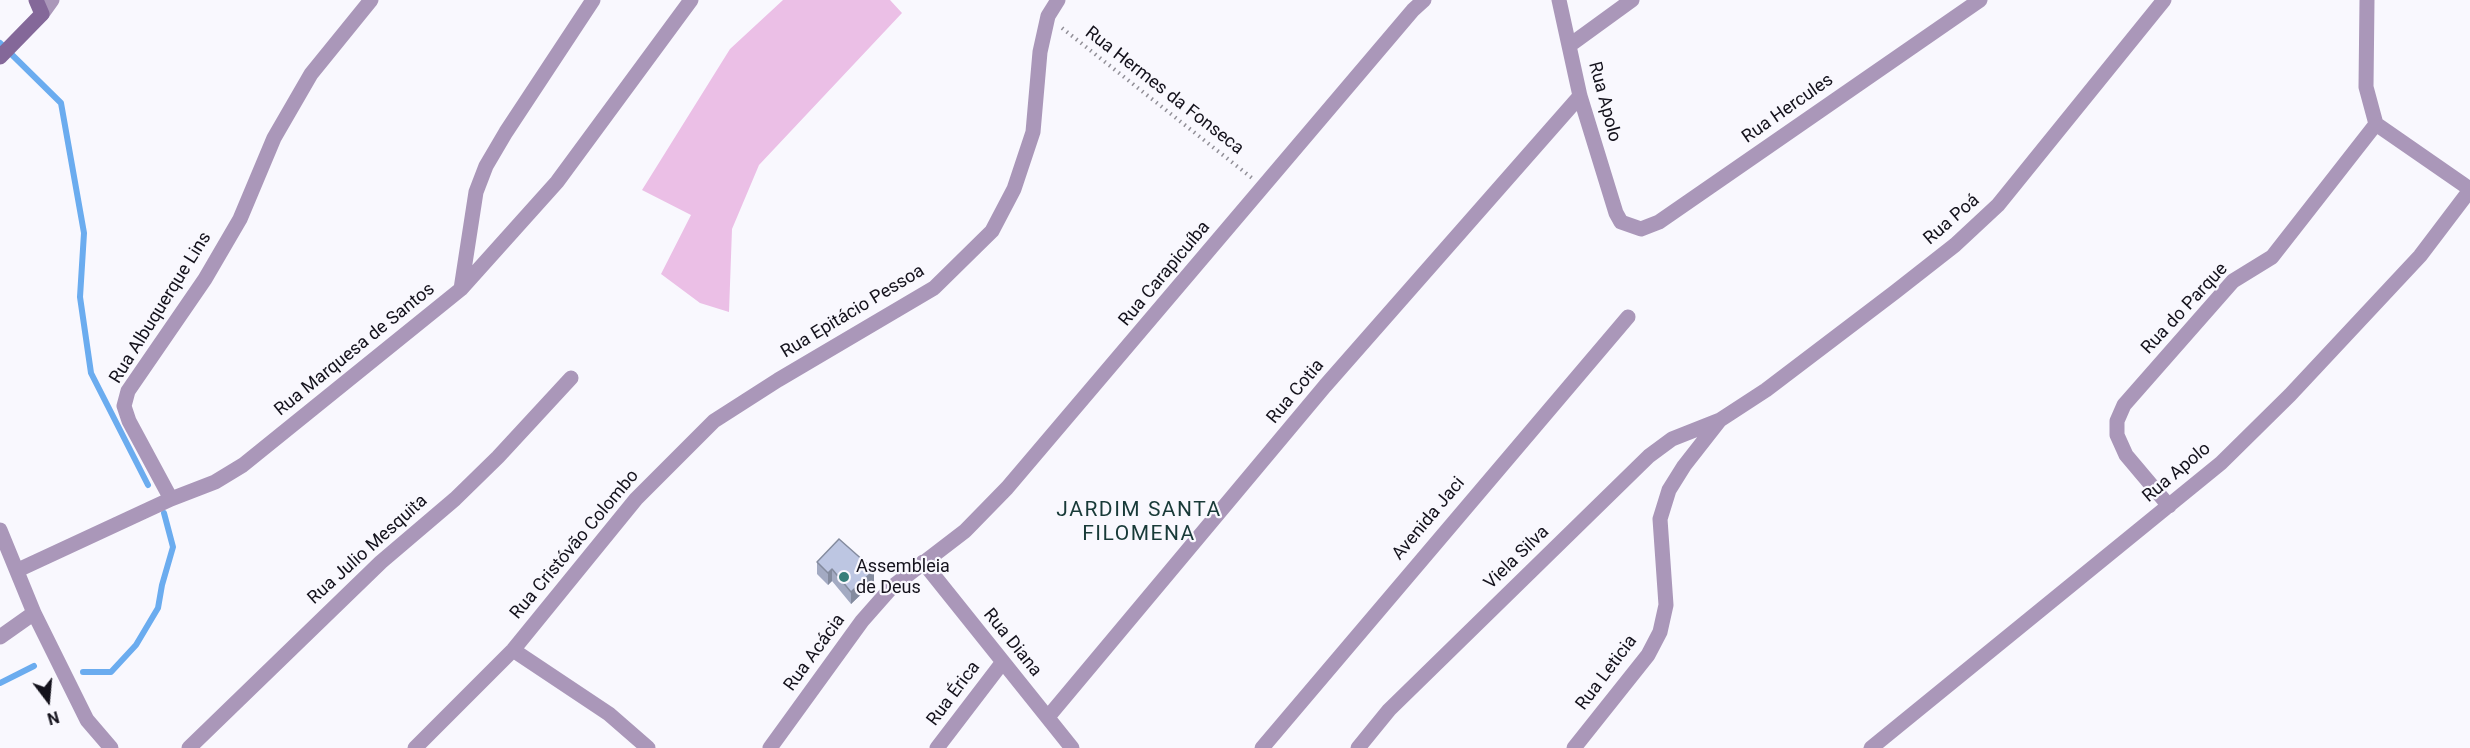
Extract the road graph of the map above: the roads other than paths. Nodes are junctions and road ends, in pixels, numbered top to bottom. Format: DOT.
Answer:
graph roads {
  1 [pos="52,0"];
  2 [pos="371,0"];
  3 [pos="593,0"];
  4 [pos="692,0"];
  5 [pos="1058,0"];
  6 [pos="1424,0"];
  7 [pos="1559,0"];
  8 [pos="1632,0"];
  9 [pos="1980,0"];
  10 [pos="2164,0"];
  11 [pos="2367,0"];
  12 [pos="38,5"];
  13 [pos="1570,45"];
  14 [pos="0,57"];
  15 [pos="1580,96"];
  16 [pos="2376,124"];
  17 [pos="2470,189"];
  18 [pos="1616,213"];
  19 [pos="461,289"];
  20 [pos="1628,317"];
  21 [pos="571,378"];
  22 [pos="778,380"];
  23 [pos="1720,420"];
  24 [pos="171,499"];
  25 [pos="2169,506"];
  26 [pos="0,530"];
  27 [pos="923,562"];
  28 [pos="18,570"];
  29 [pos="34,614"];
  30 [pos="0,637"];
  31 [pos="513,650"];
  32 [pos="1002,663"];
  33 [pos="1048,717"];
  34 [pos="111,748"];
  35 [pos="189,748"];
  36 [pos="415,748"];
  37 [pos="648,748"];
  38 [pos="770,748"];
  39 [pos="937,748"];
  40 [pos="1072,748"];
  41 [pos="1262,748"];
  42 [pos="1358,748"];
  43 [pos="1574,748"];
  44 [pos="1872,748"];
  1 -- 12 [label="street"];
  2 -- 24 [label="street, Rua Albuquerque Lins"];
  3 -- 19 [label="street, Rua Marquesa de Santos"];
  4 -- 19 [label="street"];
  5 -- 22 [label="street, Rua Epitácio Pessoa"];
  6 -- 27 [label="street, Rua Carapicuíba"];
  7 -- 13 [label="street, Rua Apolo"];
  8 -- 13 [label="street"];
  9 -- 18 [label="street, Rua Hercules"];
  10 -- 23 [label="street, Rua Poá"];
  11 -- 16 [label="street"];
  12 -- 14 [label="main road"];
  13 -- 15 [label="street, Rua Apolo"];
  15 -- 18 [label="street, Rua Apolo"];
  15 -- 33 [label="street, Rua Cotia"];
  16 -- 17 [label="street"];
  16 -- 25 [label="street, Rua do Parque"];
  17 -- 25 [label="street, Rua Apolo"];
  19 -- 24 [label="street, Rua Marquesa de Santos"];
  20 -- 41 [label="street, Avenida Jaci"];
  21 -- 35 [label="street, Rua Julio Mesquita"];
  22 -- 31 [label="street, Rua Cristóvão Colombo"];
  23 -- 42 [label="street, Viela Silva"];
  23 -- 43 [label="street, Rua Leticia"];
  24 -- 28 [label="street, Rua Marquesa de Santos"];
  25 -- 44 [label="street, Rua Apolo"];
  26 -- 28 [label="street"];
  27 -- 32 [label="street, Rua Diana"];
  27 -- 38 [label="street, Rua Acácia"];
  28 -- 29 [label="street"];
  29 -- 30 [label="street"];
  29 -- 34 [label="street"];
  31 -- 36 [label="street, Rua Cristóvão Colombo"];
  31 -- 37 [label="street"];
  32 -- 33 [label="street, Rua Diana"];
  32 -- 39 [label="street, Rua Érica"];
  33 -- 40 [label="street, Rua Diana"];
}
